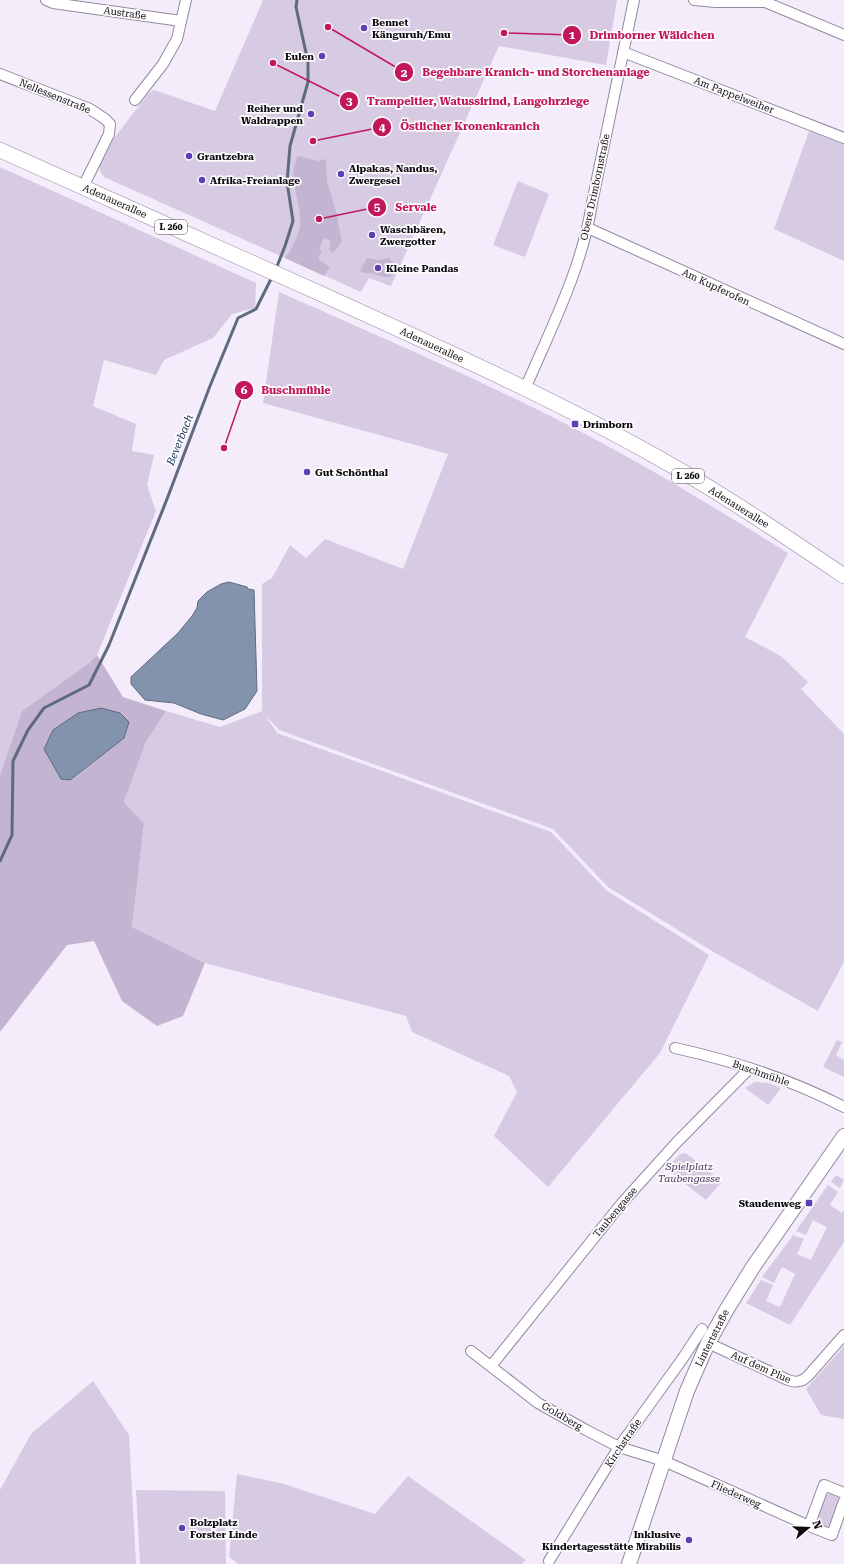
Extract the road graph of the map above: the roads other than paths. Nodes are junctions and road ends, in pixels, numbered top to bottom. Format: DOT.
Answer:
graph roads {
  1 [pos="46,0"];
  2 [pos="186,0"];
  3 [pos="634,0"];
  4 [pos="694,0"];
  5 [pos="181,21"];
  6 [pos="844,35"];
  7 [pos="623,52"];
  8 [pos="0,74"];
  9 [pos="135,100"];
  10 [pos="844,138"];
  11 [pos="0,150"];
  12 [pos="83,187"];
  13 [pos="588,228"];
  14 [pos="844,344"];
  15 [pos="525,388"];
  16 [pos="844,576"];
  17 [pos="675,1048"];
  18 [pos="750,1068"];
  19 [pos="844,1107"];
  20 [pos="844,1136"];
  21 [pos="702,1329"];
  22 [pos="844,1335"];
  23 [pos="708,1343"];
  24 [pos="471,1351"];
  25 [pos="491,1366"];
  26 [pos="619,1448"];
  27 [pos="664,1461"];
  28 [pos="844,1492"];
  29 [pos="844,1501"];
  30 [pos="809,1526"];
  31 [pos="549,1561"];
  32 [pos="629,1564"];
  1 -- 5 [label="street, Austraße"];
  2 -- 5 [label="street"];
  3 -- 7 [label="street, Obere Drimbornstraße"];
  4 -- 6 [label="street"];
  5 -- 9 [label="street"];
  7 -- 10 [label="street, Am Pappelweiher"];
  7 -- 13 [label="street, Obere Drimbornstraße"];
  8 -- 12 [label="street, Nellessenstraße"];
  11 -- 12 [label="main road, Adenauerallee / L 260"];
  12 -- 15 [label="main road, Adenauerallee / L 260"];
  13 -- 14 [label="street, Am Kupferofen"];
  13 -- 15 [label="street, Obere Drimbornstraße"];
  15 -- 16 [label="main road, Adenauerallee / L 260"];
  17 -- 18 [label="street, Buschmühle"];
  18 -- 19 [label="street, Buschmühle"];
  18 -- 25 [label="street, Taubengasse"];
  20 -- 23 [label="main road, Lintertstraße"];
  21 -- 26 [label="street, Kirchstraße"];
  22 -- 23 [label="street, Auf dem Plue"];
  23 -- 27 [label="main road, Lintertstraße"];
  24 -- 25 [label="street, Goldberg"];
  25 -- 26 [label="street, Goldberg"];
  26 -- 27 [label="street, Goldberg"];
  26 -- 31 [label="street, Kirchstraße"];
  27 -- 30 [label="street, Fliederweg"];
  27 -- 32 [label="main road, Lintertstraße"];
  28 -- 30 [label="street"];
  29 -- 30 [label="street, Fliederweg"];
}
